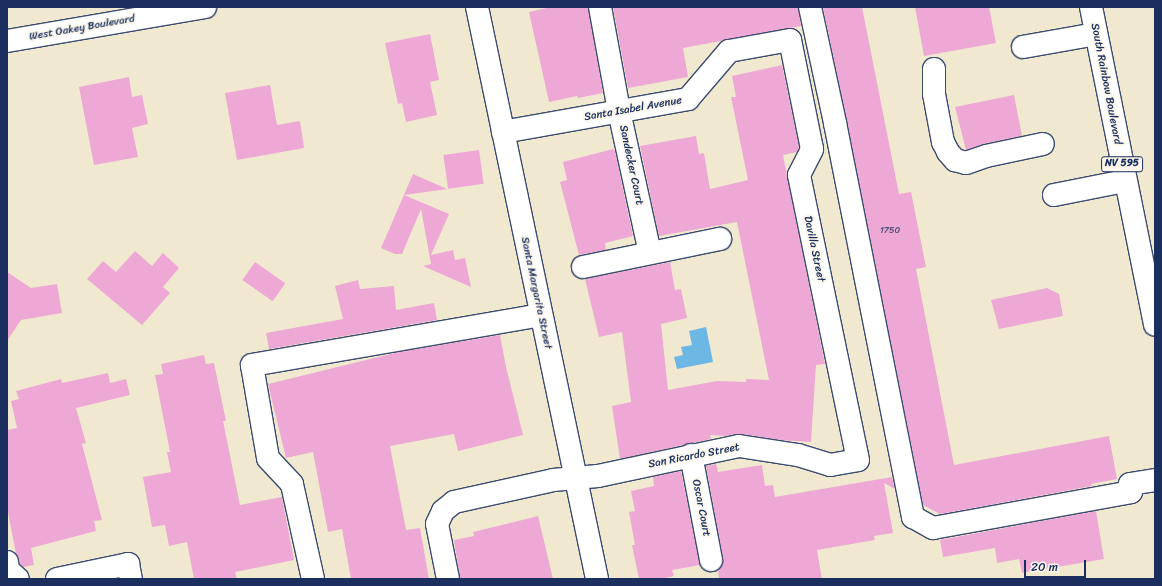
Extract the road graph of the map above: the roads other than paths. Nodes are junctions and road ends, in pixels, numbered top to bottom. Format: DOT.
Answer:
graph roads {
  1 [pos="205,7"];
  2 [pos="477,7"];
  3 [pos="600,7"];
  4 [pos="810,7"];
  5 [pos="1091,7"];
  6 [pos="1096,34"];
  7 [pos="790,40"];
  8 [pos="7,41"];
  9 [pos="1022,47"];
  10 [pos="934,69"];
  11 [pos="620,111"];
  12 [pos="503,132"];
  13 [pos="1043,144"];
  14 [pos="1125,180"];
  15 [pos="1054,195"];
  16 [pos="720,239"];
  17 [pos="650,253"];
  18 [pos="583,267"];
  19 [pos="540,315"];
  20 [pos="1155,325"];
  21 [pos="691,455"];
  22 [pos="858,460"];
  23 [pos="576,478"];
  24 [pos="1155,480"];
  25 [pos="711,560"];
  26 [pos="7,562"];
  27 [pos="18,579"];
  28 [pos="57,579"];
  29 [pos="131,579"];
  30 [pos="313,579"];
  31 [pos="448,579"];
  32 [pos="597,579"];
  1 -- 8 [label="street, West Oakey Boulevard"];
  2 -- 12 [label="street, Santa Margarita Street"];
  3 -- 11 [label="street, Sandecker Court"];
  4 -- 24 [label="street"];
  5 -- 6 [label="street, South Rainbow Boulevard / NV 595"];
  6 -- 9 [label="street"];
  6 -- 14 [label="street, South Rainbow Boulevard / NV 595"];
  7 -- 11 [label="street, Santa Isabel Avenue"];
  7 -- 22 [label="street, Davilla Street"];
  10 -- 13 [label="street"];
  11 -- 12 [label="street, Santa Isabel Avenue"];
  11 -- 17 [label="street, Sandecker Court"];
  12 -- 19 [label="street, Santa Margarita Street"];
  14 -- 15 [label="street"];
  14 -- 20 [label="street, South Rainbow Boulevard / NV 595"];
  16 -- 17 [label="street"];
  17 -- 18 [label="street"];
  19 -- 23 [label="street, Santa Margarita Street"];
  19 -- 30 [label="street"];
  21 -- 22 [label="street, San Ricardo Street"];
  21 -- 23 [label="street, San Ricardo Street"];
  21 -- 25 [label="street, Oscar Court"];
  23 -- 31 [label="street, San Ricardo Street"];
  23 -- 32 [label="street, Santa Margarita Street"];
  26 -- 27 [label="street"];
  28 -- 29 [label="street"];
}
